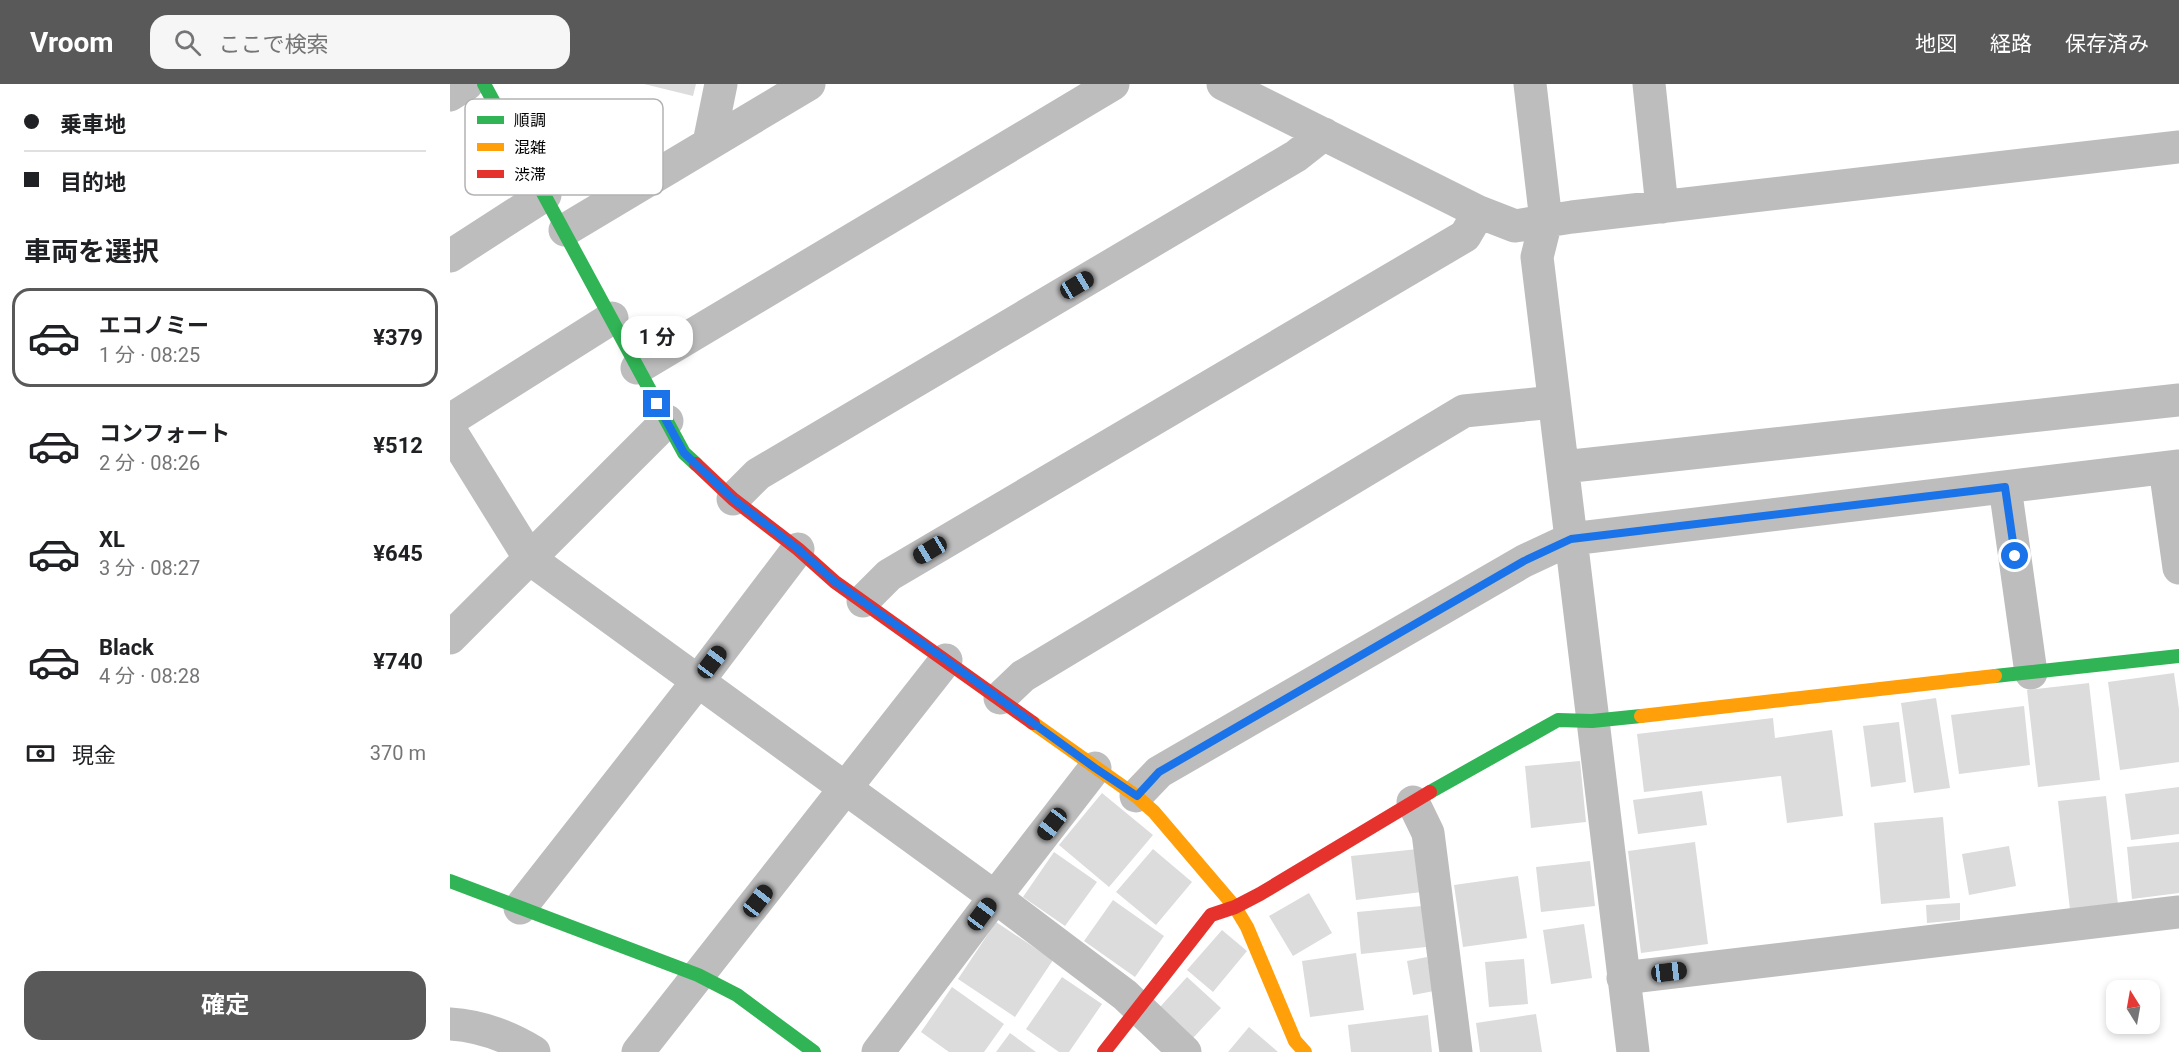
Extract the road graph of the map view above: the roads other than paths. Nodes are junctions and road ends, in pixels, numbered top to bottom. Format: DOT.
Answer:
graph roads {
  1 [pos="467,84"];
  2 [pos="484,84"];
  3 [pos="721,84"];
  4 [pos="809,84"];
  5 [pos="1113,84"];
  6 [pos="1223,84"];
  7 [pos="1530,84"];
  8 [pos="1649,84"];
  9 [pos="450,95"];
  10 [pos="492,99"];
  11 [pos="1324,134"];
  12 [pos="709,143"];
  13 [pos="2179,147"];
  14 [pos="663,171"];
  15 [pos="545,195"];
  16 [pos="623,195"];
  17 [pos="1662,207"];
  18 [pos="1479,212"];
  19 [pos="1546,221"];
  20 [pos="565,230"];
  21 [pos="450,256"];
  22 [pos="612,318"];
  23 [pos="637,368"];
  24 [pos="2179,400"];
  25 [pos="1554,402"];
  26 [pos="450,420"];
  27 [pos="666,421"];
  28 [pos="450,430"];
  29 [pos="1563,467"];
  30 [pos="2172,467"];
  31 [pos="2005,487"];
  32 [pos="733,499"];
  33 [pos="1571,539"];
  34 [pos="798,549"];
  35 [pos="530,559"];
  36 [pos="2179,568"];
  37 [pos="863,601"];
  38 [pos="450,638"];
  39 [pos="2179,656"];
  40 [pos="946,660"];
  41 [pos="2031,673"];
  42 [pos="698,681"];
  43 [pos="1000,698"];
  44 [pos="1593,721"];
  45 [pos="1095,768"];
  46 [pos="846,789"];
  47 [pos="1137,796"];
  48 [pos="1413,802"];
  49 [pos="450,881"];
  50 [pos="995,897"];
  51 [pos="1235,907"];
  52 [pos="520,908"];
  53 [pos="2179,912"];
  54 [pos="698,975"];
  55 [pos="1623,978"];
  56 [pos="1139,1007"];
  57 [pos="450,1024"];
  58 [pos="534,1052"];
  59 [pos="638,1052"];
  60 [pos="814,1052"];
  61 [pos="878,1052"];
  62 [pos="1104,1052"];
  63 [pos="1185,1052"];
  64 [pos="1305,1052"];
  65 [pos="1456,1052"];
  66 [pos="1633,1052"];
  1 -- 9 [label="street"];
  2 -- 10 [label="street"];
  3 -- 12 [label="street"];
  4 -- 12 [label="street"];
  5 -- 23 [label="street"];
  6 -- 11 [label="street"];
  7 -- 19 [label="street"];
  8 -- 17 [label="street"];
  11 -- 18 [label="street"];
  11 -- 32 [label="street"];
  12 -- 14 [label="street"];
  13 -- 17 [label="street"];
  15 -- 20 [label="street"];
  15 -- 21 [label="street"];
  16 -- 20 [label="street"];
  17 -- 19 [label="street"];
  18 -- 19 [label="street"];
  18 -- 37 [label="street"];
  19 -- 25 [label="street"];
  20 -- 22 [label="street"];
  22 -- 23 [label="street"];
  22 -- 26 [label="street"];
  23 -- 27 [label="street"];
  24 -- 29 [label="street"];
  25 -- 29 [label="street"];
  25 -- 43 [label="street"];
  27 -- 32 [label="street"];
  27 -- 35 [label="street"];
  28 -- 35 [label="street"];
  29 -- 33 [label="street"];
  30 -- 31 [label="street"];
  30 -- 36 [label="street"];
  31 -- 33 [label="street"];
  31 -- 41 [label="street"];
  32 -- 34 [label="street"];
  33 -- 44 [label="street"];
  33 -- 47 [label="street"];
  34 -- 37 [label="street"];
  34 -- 42 [label="street"];
  35 -- 38 [label="street"];
  35 -- 42 [label="street"];
  37 -- 40 [label="street"];
  39 -- 41 [label="street"];
  40 -- 43 [label="street"];
  40 -- 46 [label="street"];
  41 -- 44 [label="street"];
  42 -- 46 [label="street"];
  42 -- 52 [label="street"];
  43 -- 45 [label="street"];
  44 -- 48 [label="street"];
  44 -- 55 [label="street"];
  45 -- 47 [label="street"];
  45 -- 50 [label="street"];
  46 -- 50 [label="street"];
  46 -- 54 [label="street"];
  47 -- 51 [label="street"];
  48 -- 51 [label="street"];
  48 -- 65 [label="street"];
  49 -- 52 [label="street"];
  50 -- 56 [label="street"];
  50 -- 61 [label="street"];
  51 -- 56 [label="street"];
  51 -- 64 [label="street"];
  52 -- 54 [label="street"];
  53 -- 55 [label="street"];
  54 -- 59 [label="street"];
  54 -- 60 [label="street"];
  55 -- 66 [label="street"];
  56 -- 62 [label="street"];
  56 -- 63 [label="street"];
  57 -- 58 [label="street"];
}
